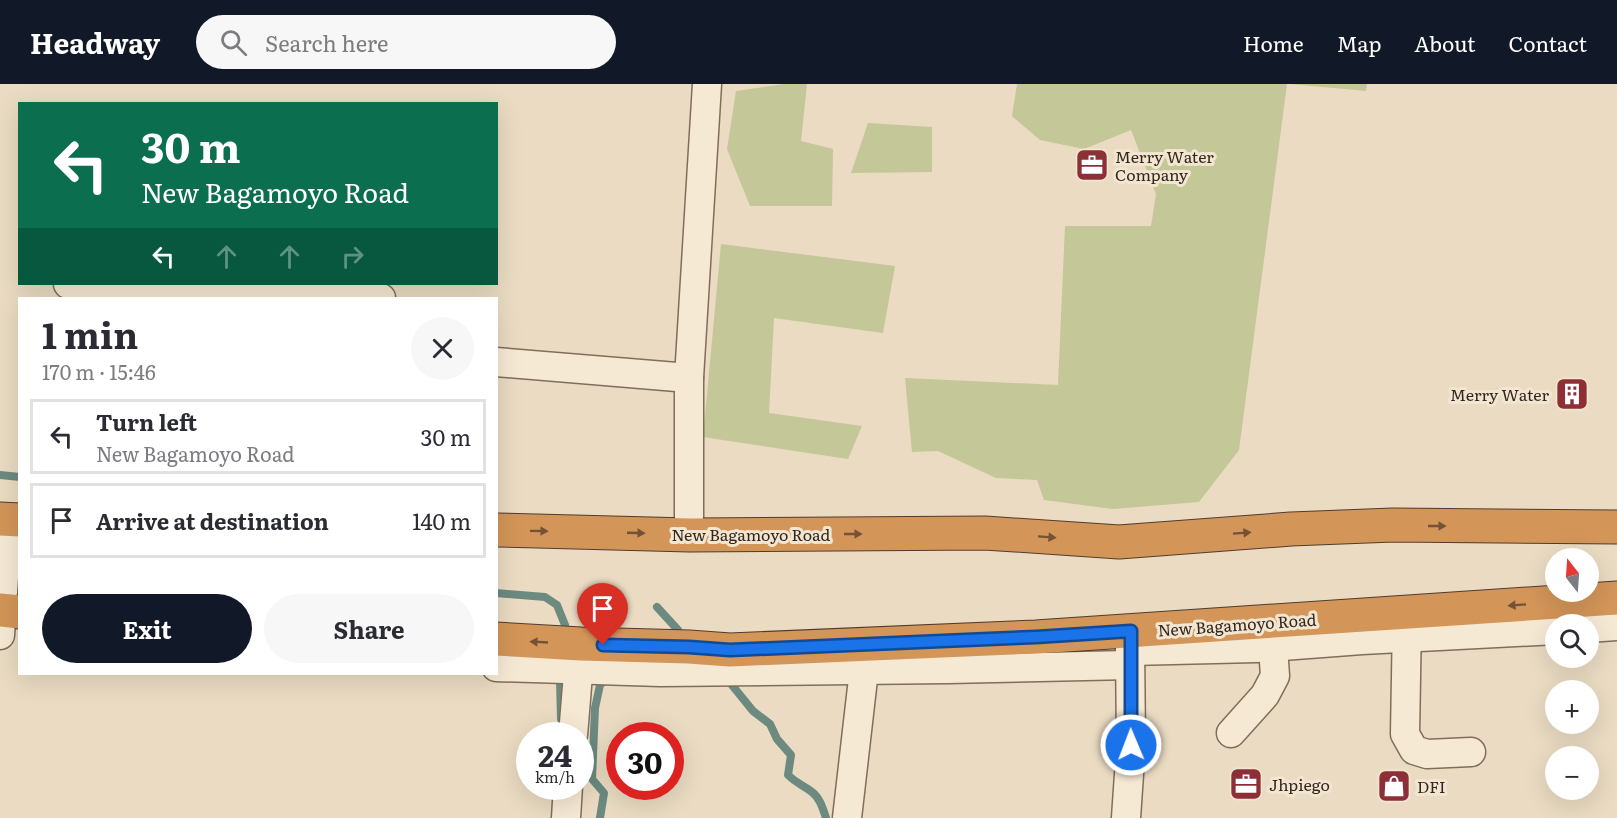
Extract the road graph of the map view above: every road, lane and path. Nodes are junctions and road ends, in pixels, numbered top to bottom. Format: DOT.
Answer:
graph roads {
  1 [pos="707,84"];
  2 [pos="90,285"];
  3 [pos="359,297"];
  4 [pos="498,363"];
  5 [pos="689,378"];
  6 [pos="9,519"];
  7 [pos="1617,527"];
  8 [pos="498,530"];
  9 [pos="689,535"];
  10 [pos="1617,598"];
  11 [pos="7,623"];
  12 [pos="1407,625"];
  13 [pos="1617,626"];
  14 [pos="1599,627"];
  15 [pos="1545,630"];
  16 [pos="498,639"];
  17 [pos="1273,647"];
  18 [pos="1130,649"];
  19 [pos="580,657"];
  20 [pos="498,668"];
  21 [pos="864,670"];
  22 [pos="574,722"];
  23 [pos="1231,733"];
  24 [pos="1471,752"];
  25 [pos="567,800"];
  26 [pos="566,818"];
  27 [pos="847,818"];
  28 [pos="1126,818"];
  1 -- 5 [label="street"];
  2 -- 3 [label="street"];
  4 -- 5 [label="street"];
  5 -- 9 [label="street"];
  6 -- 11 [label="street"];
  9 -- 7 [label="highway, New Bagamoyo Road, one-way"];
  8 -- 9 [label="highway, New Bagamoyo Road, one-way"];
  10 -- 12 [label="highway, New Bagamoyo Road, one-way"];
  12 -- 15 [label="street"];
  12 -- 17 [label="street"];
  12 -- 18 [label="highway, New Bagamoyo Road"];
  12 -- 24 [label="street"];
  13 -- 14 [label="street"];
  19 -- 16 [label="highway, New Bagamoyo Road, one-way"];
  17 -- 18 [label="street"];
  17 -- 23 [label="street"];
  18 -- 19 [label="highway, New Bagamoyo Road"];
  18 -- 21 [label="street"];
  18 -- 28 [label="street"];
  19 -- 20 [label="street"];
  19 -- 21 [label="street"];
  19 -- 22 [label="street"];
  21 -- 27 [label="street"];
  25 -- 26 [label="street"];
}
